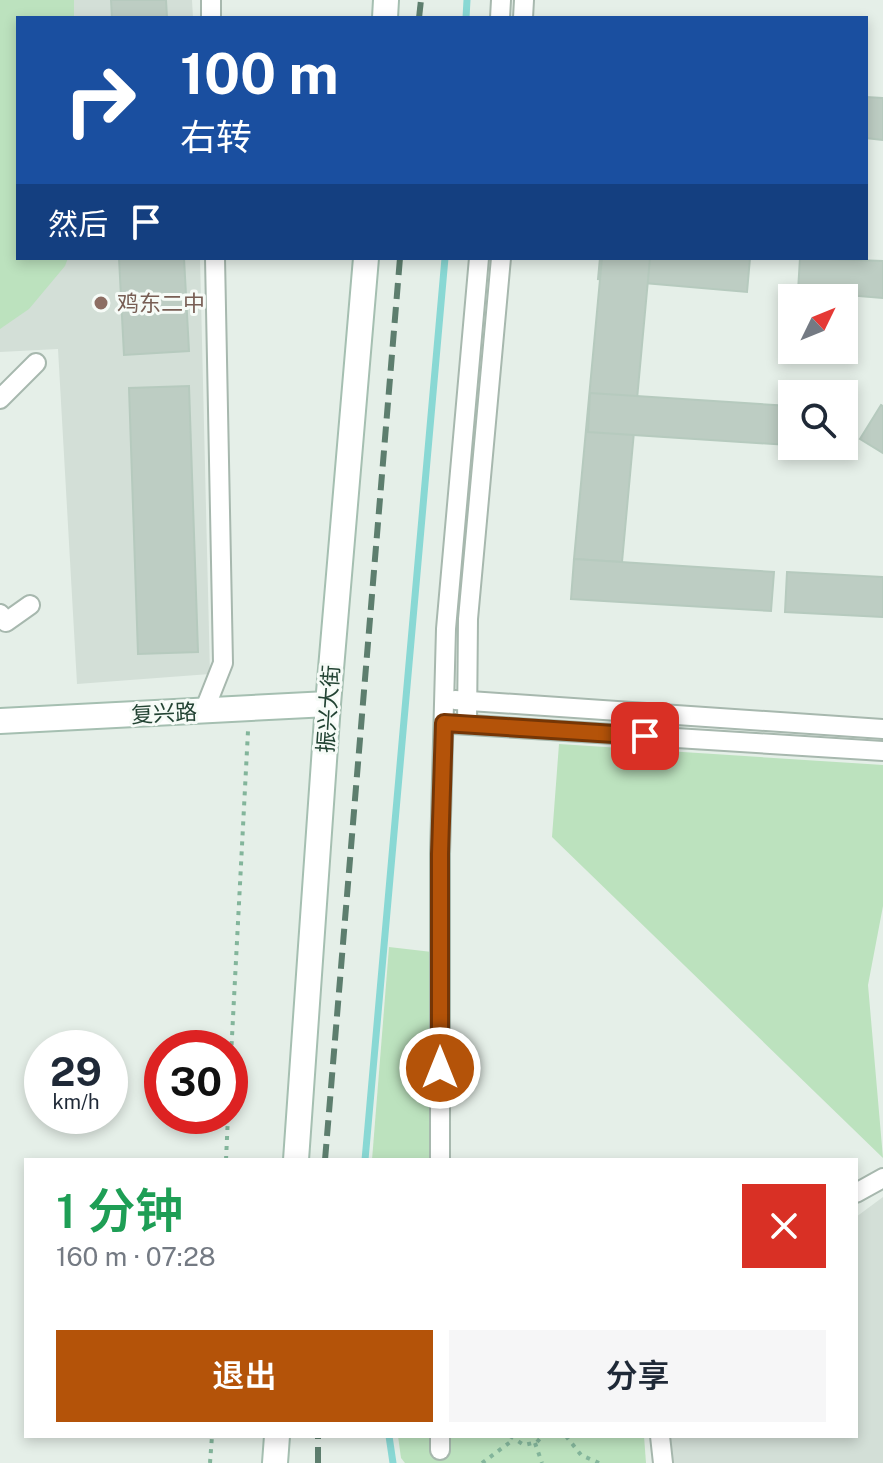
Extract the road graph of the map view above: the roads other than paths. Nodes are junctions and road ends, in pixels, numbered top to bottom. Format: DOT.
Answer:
graph roads {
  1 [pos="215,260"];
  2 [pos="366,260"];
  3 [pos="479,260"];
  4 [pos="501,260"];
  5 [pos="36,363"];
  6 [pos="0,399"];
  7 [pos="30,605"];
  8 [pos="0,614"];
  9 [pos="444,700"];
  10 [pos="328,704"];
  11 [pos="204,711"];
  12 [pos="0,721"];
  13 [pos="444,723"];
  14 [pos="467,724"];
  15 [pos="883,729"];
  16 [pos="883,751"];
  17 [pos="296,1158"];
  18 [pos="440,1158"];
  19 [pos="883,1178"];
  20 [pos="858,1192"];
  21 [pos="277,1438"];
  22 [pos="660,1438"];
  23 [pos="275,1463"];
  24 [pos="663,1463"];
  1 -- 11 [label="street"];
  2 -- 10 [label="street, 振兴大街"];
  3 -- 9 [label="street"];
  4 -- 14 [label="street"];
  5 -- 6 [label="street"];
  7 -- 8 [label="street"];
  9 -- 13 [label="street"];
  9 -- 15 [label="street"];
  10 -- 11 [label="street, 复兴路"];
  10 -- 17 [label="street, 振兴大街"];
  11 -- 12 [label="street, 复兴路"];
  13 -- 14 [label="street"];
  13 -- 18 [label="street"];
  14 -- 16 [label="street"];
  19 -- 20 [label="street"];
  21 -- 23 [label="street"];
  22 -- 24 [label="street"];
}
